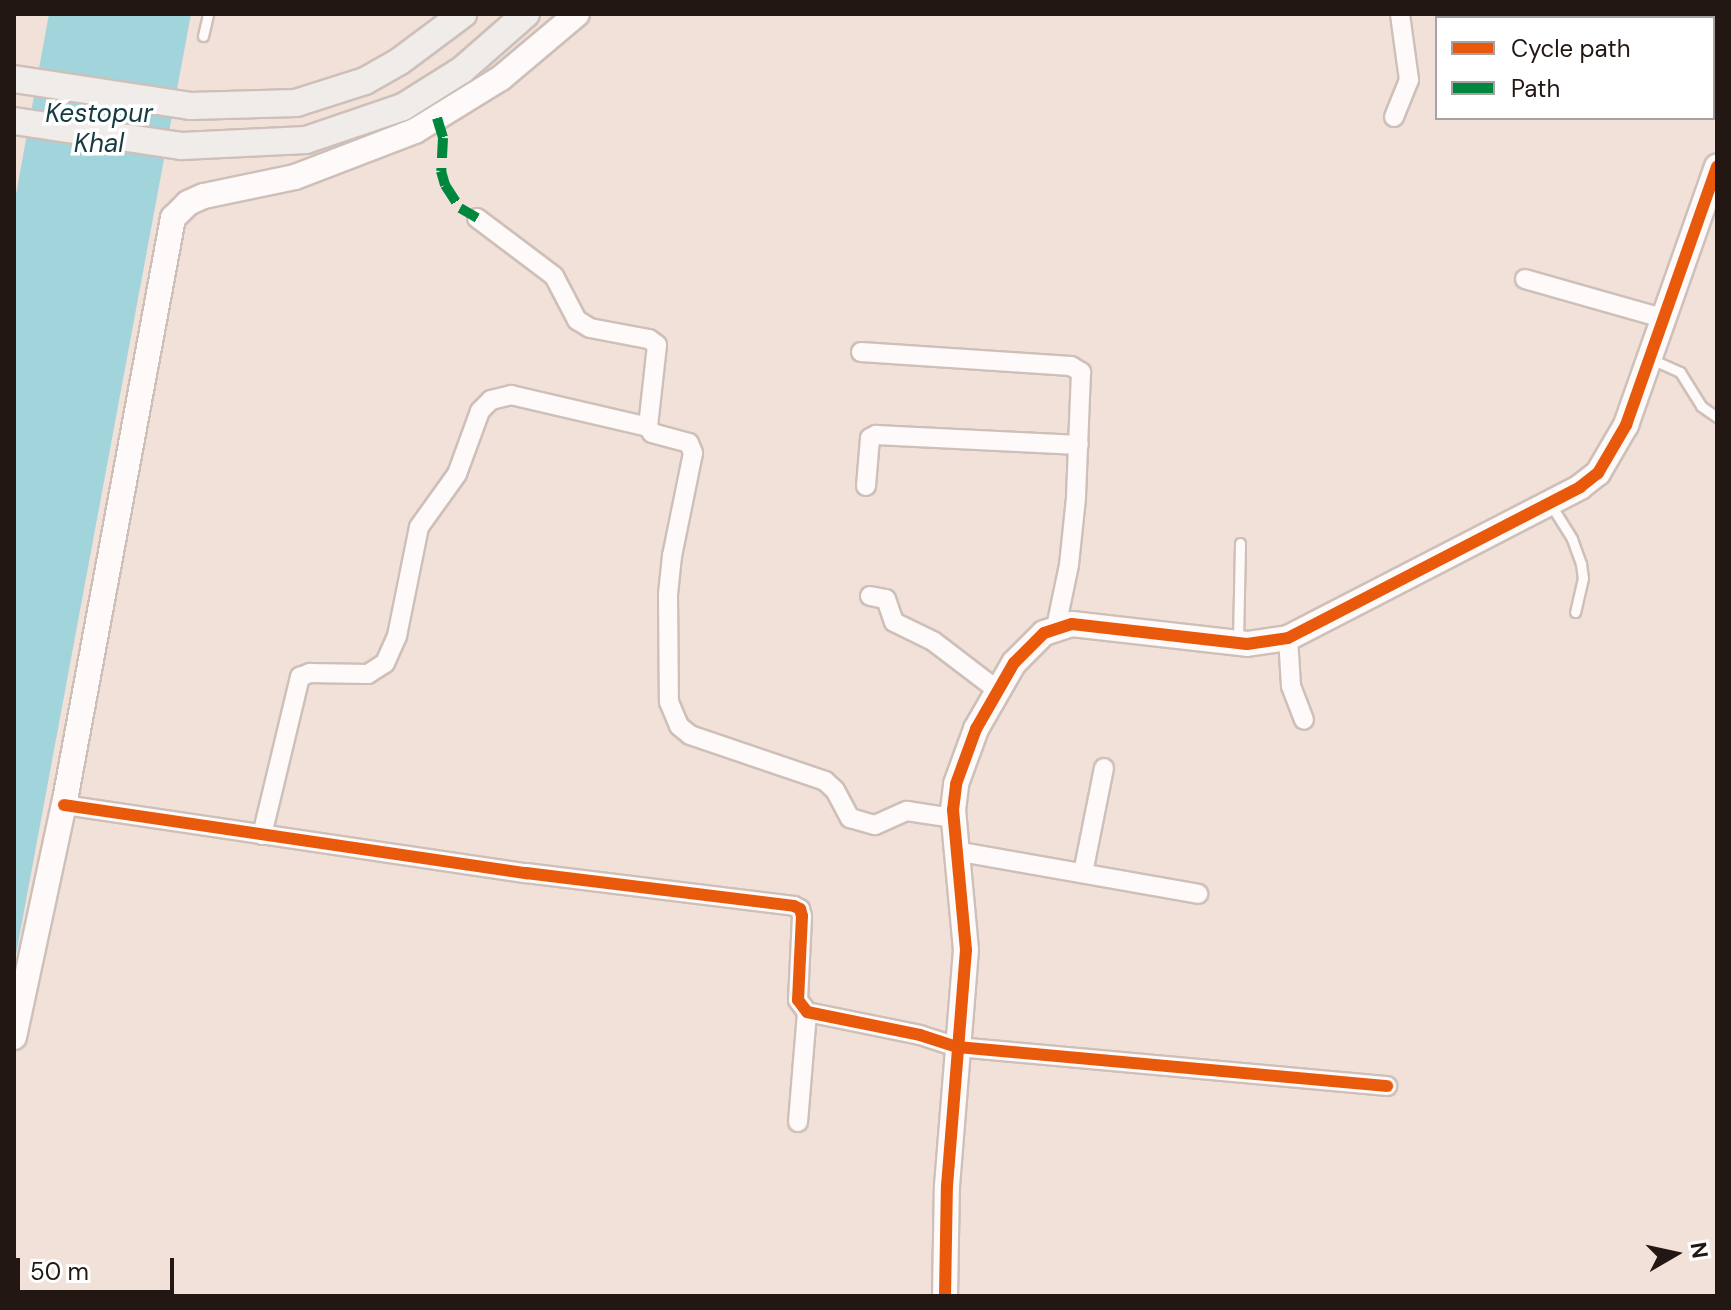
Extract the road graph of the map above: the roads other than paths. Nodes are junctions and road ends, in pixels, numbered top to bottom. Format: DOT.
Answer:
graph roads {
  1 [pos="208,14"];
  2 [pos="463,14"];
  3 [pos="526,14"];
  4 [pos="577,14"];
  5 [pos="1400,14"];
  6 [pos="203,36"];
  7 [pos="14,79"];
  8 [pos="1394,117"];
  9 [pos="14,121"];
  10 [pos="1717,167"];
  11 [pos="477,218"];
  12 [pos="1525,279"];
  13 [pos="1665,319"];
  14 [pos="861,352"];
  15 [pos="1651,359"];
  16 [pos="1717,417"];
  17 [pos="648,427"];
  18 [pos="1079,445"];
  19 [pos="866,486"];
  20 [pos="1551,505"];
  21 [pos="1240,543"];
  22 [pos="870,596"];
  23 [pos="1575,612"];
  24 [pos="1056,627"];
  25 [pos="1288,638"];
  26 [pos="1238,643"];
  27 [pos="997,690"];
  28 [pos="1304,720"];
  29 [pos="1104,768"];
  30 [pos="64,805"];
  31 [pos="953,818"];
  32 [pos="262,835"];
  33 [pos="955,851"];
  34 [pos="1083,873"];
  35 [pos="1198,894"];
  36 [pos="807,1012"];
  37 [pos="14,1037"];
  38 [pos="958,1047"];
  39 [pos="1387,1086"];
  40 [pos="798,1122"];
  41 [pos="945,1296"];
  1 -- 6 [label="lane"];
  2 -- 7 [label="main road"];
  3 -- 9 [label="main road"];
  4 -- 30 [label="street"];
  5 -- 8 [label="street"];
  10 -- 13 [label="street"];
  11 -- 17 [label="street"];
  12 -- 13 [label="street"];
  13 -- 15 [label="street"];
  14 -- 18 [label="street"];
  15 -- 16 [label="lane"];
  15 -- 20 [label="street"];
  17 -- 31 [label="street"];
  17 -- 32 [label="street"];
  18 -- 19 [label="street"];
  18 -- 24 [label="street"];
  20 -- 23 [label="lane"];
  20 -- 25 [label="street"];
  21 -- 26 [label="lane"];
  22 -- 27 [label="street"];
  24 -- 26 [label="street"];
  24 -- 27 [label="street"];
  25 -- 26 [label="street"];
  25 -- 28 [label="street"];
  27 -- 31 [label="street"];
  29 -- 34 [label="street"];
  30 -- 32 [label="street"];
  30 -- 37 [label="street"];
  31 -- 33 [label="street"];
  32 -- 36 [label="street"];
  33 -- 34 [label="street"];
  33 -- 38 [label="street"];
  34 -- 35 [label="street"];
  36 -- 38 [label="street"];
  36 -- 40 [label="street"];
  38 -- 39 [label="street"];
  38 -- 41 [label="street"];
}
